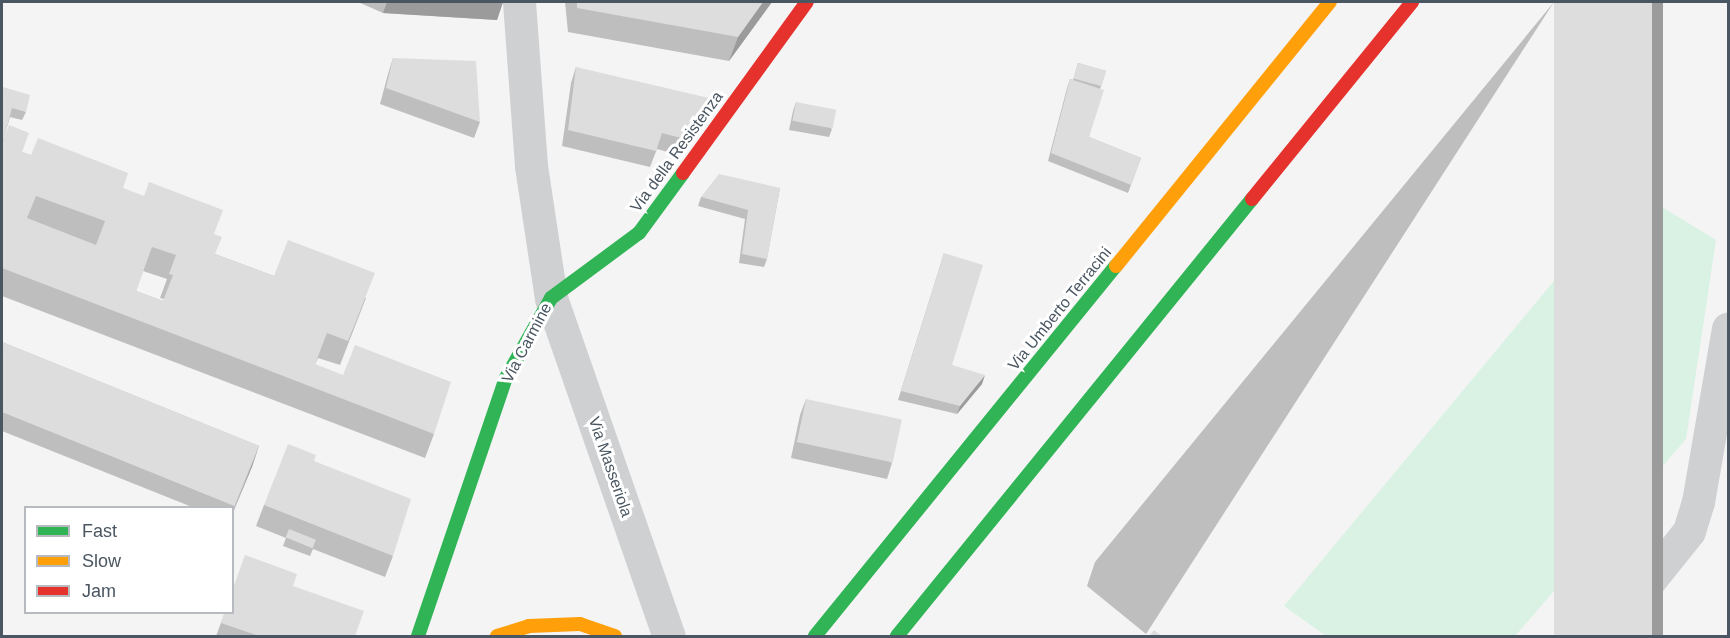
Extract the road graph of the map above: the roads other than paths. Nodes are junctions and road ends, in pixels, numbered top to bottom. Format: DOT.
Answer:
graph roads {
  1 [pos="519,2"];
  2 [pos="807,2"];
  3 [pos="1330,2"];
  4 [pos="1412,2"];
  5 [pos="551,298"];
  6 [pos="1728,329"];
  7 [pos="418,636"];
  8 [pos="497,636"];
  9 [pos="615,636"];
  10 [pos="669,636"];
  11 [pos="815,636"];
  12 [pos="897,636"];
  13 [pos="1605,636"];
  1 -- 5 [label="street, Via Carmine"];
  2 -- 5 [label="street, Via della Resistenza"];
  3 -- 11 [label="street, Via Umberto Terracini"];
  4 -- 12 [label="street"];
  5 -- 7 [label="street, Via Carmine"];
  5 -- 10 [label="street, Via Masseriola"];
  6 -- 13 [label="street"];
  8 -- 9 [label="street"];
}
